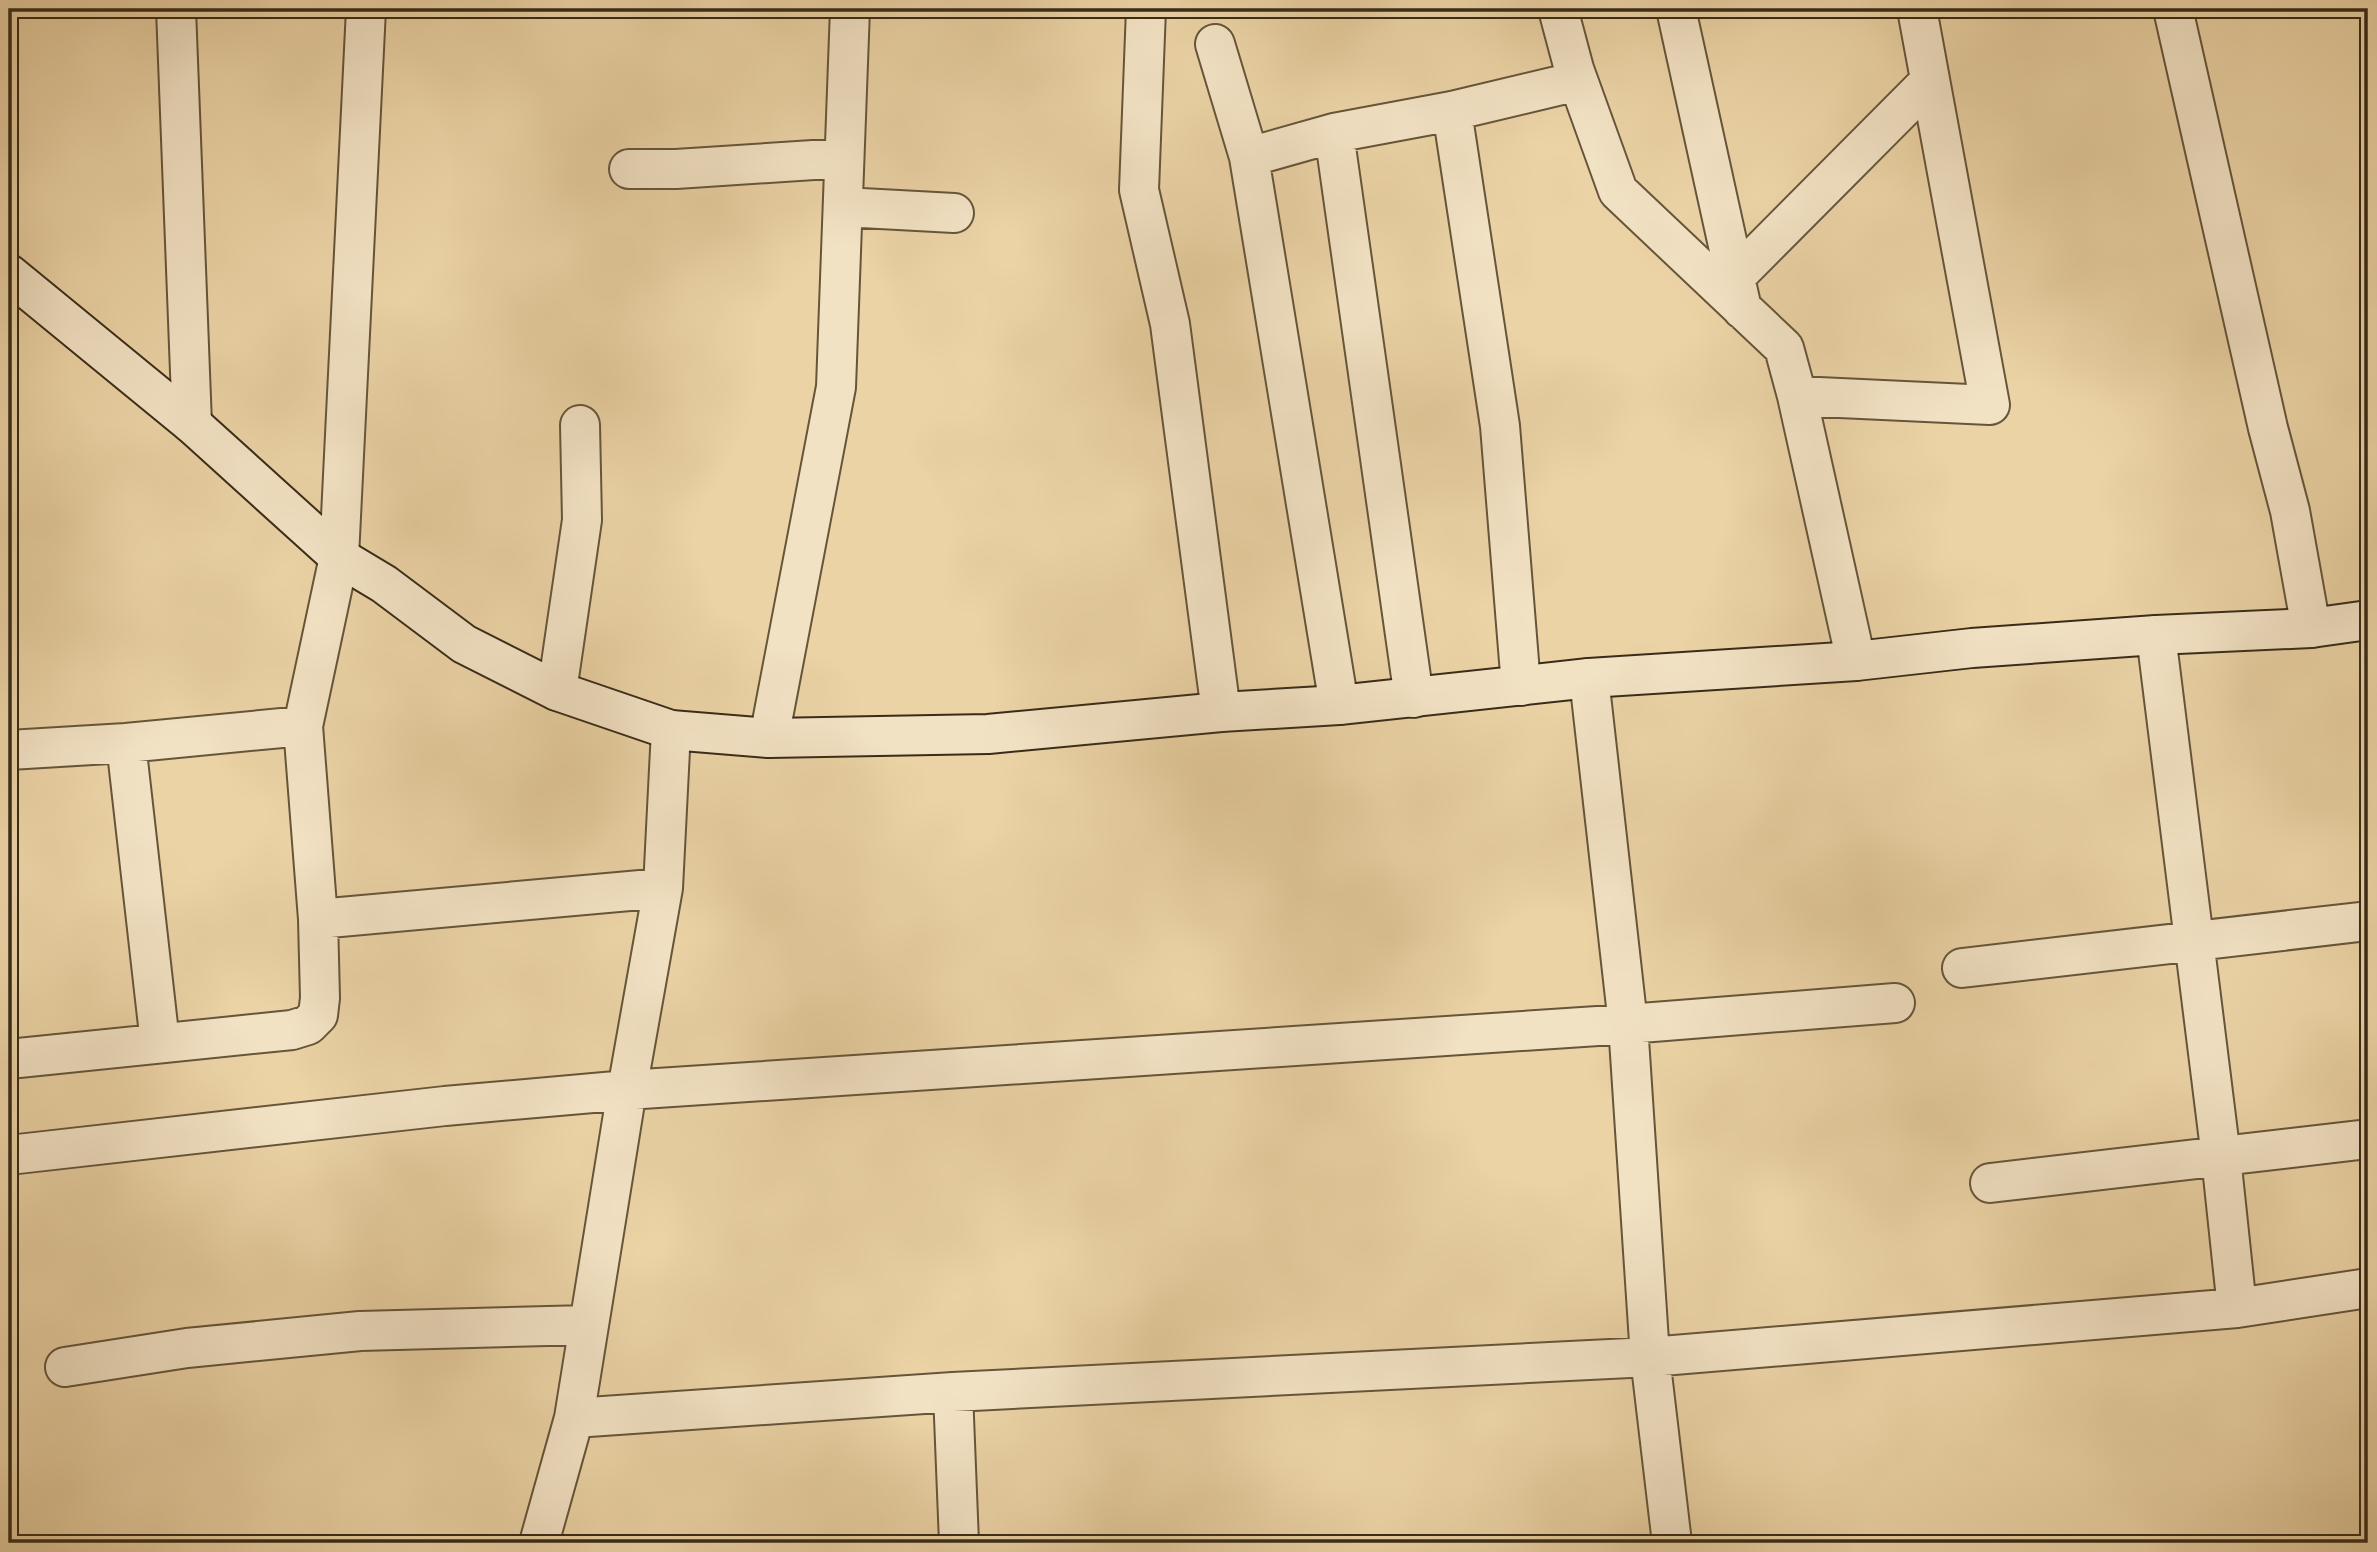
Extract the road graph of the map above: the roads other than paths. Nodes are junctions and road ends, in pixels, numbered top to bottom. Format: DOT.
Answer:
graph roads {
  1 [pos="176,9"];
  2 [pos="366,9"];
  3 [pos="850,9"];
  4 [pos="1146,9"];
  5 [pos="1558,9"];
  6 [pos="1676,9"];
  7 [pos="1917,9"];
  8 [pos="2173,9"];
  9 [pos="1215,44"];
  10 [pos="1578,81"];
  11 [pos="1930,81"];
  12 [pos="1452,111"];
  13 [pos="1334,133"];
  14 [pos="1250,157"];
  15 [pos="844,158"];
  16 [pos="629,169"];
  17 [pos="842,207"];
  18 [pos="954,213"];
  19 [pos="9,274"];
  20 [pos="1739,293"];
  21 [pos="1797,396"];
  22 [pos="192,424"];
  23 [pos="580,425"];
  24 [pos="339,557"];
  25 [pos="2368,620"];
  26 [pos="2311,628"];
  27 [pos="2156,635"];
  28 [pos="1856,661"];
  29 [pos="1589,678"];
  30 [pos="1521,686"];
  31 [pos="557,691"];
  32 [pos="1414,698"];
  33 [pos="1339,705"];
  34 [pos="1221,712"];
  35 [pos="303,726"];
  36 [pos="671,730"];
  37 [pos="769,738"];
  38 [pos="126,743"];
  39 [pos="9,750"];
  40 [pos="663,888"];
  41 [pos="318,919"];
  42 [pos="2368,921"];
  43 [pos="2192,941"];
  44 [pos="1962,968"];
  45 [pos="1895,1003"];
  46 [pos="1628,1024"];
  47 [pos="160,1043"];
  48 [pos="9,1059"];
  49 [pos="627,1090"];
  50 [pos="2368,1139"];
  51 [pos="9,1155"];
  52 [pos="2221,1157"];
  53 [pos="1990,1183"];
  54 [pos="2368,1288"];
  55 [pos="2236,1308"];
  56 [pos="588,1325"];
  57 [pos="1650,1357"];
  58 [pos="65,1367"];
  59 [pos="953,1392"];
  60 [pos="574,1418"];
  61 [pos="539,1543"];
  62 [pos="959,1543"];
  63 [pos="1672,1543"];
  1 -- 22 [label="street"];
  2 -- 24 [label="street"];
  3 -- 15 [label="street"];
  4 -- 34 [label="street"];
  5 -- 10 [label="street"];
  6 -- 20 [label="street"];
  7 -- 11 [label="street"];
  8 -- 26 [label="street"];
  9 -- 14 [label="street"];
  10 -- 12 [label="street"];
  10 -- 20 [label="street"];
  11 -- 20 [label="street"];
  11 -- 21 [label="street"];
  12 -- 13 [label="street"];
  12 -- 30 [label="street"];
  13 -- 14 [label="street"];
  13 -- 32 [label="street"];
  14 -- 33 [label="street"];
  15 -- 16 [label="street"];
  15 -- 17 [label="street"];
  17 -- 18 [label="street"];
  17 -- 37 [label="street"];
  19 -- 22 [label="street"];
  20 -- 21 [label="street"];
  21 -- 28 [label="street"];
  22 -- 24 [label="street"];
  23 -- 31 [label="street"];
  24 -- 31 [label="street"];
  24 -- 35 [label="street"];
  25 -- 26 [label="street"];
  26 -- 27 [label="street"];
  27 -- 28 [label="street"];
  27 -- 43 [label="street"];
  28 -- 29 [label="street"];
  29 -- 30 [label="street"];
  29 -- 46 [label="street"];
  30 -- 32 [label="street"];
  31 -- 36 [label="street"];
  32 -- 33 [label="street"];
  33 -- 34 [label="street"];
  34 -- 37 [label="street"];
  35 -- 38 [label="street"];
  35 -- 41 [label="street"];
  36 -- 37 [label="street"];
  36 -- 40 [label="street"];
  38 -- 39 [label="street"];
  38 -- 47 [label="street"];
  40 -- 41 [label="street"];
  40 -- 49 [label="street"];
  41 -- 47 [label="street"];
  42 -- 43 [label="street"];
  43 -- 44 [label="street"];
  43 -- 52 [label="street"];
  45 -- 46 [label="street"];
  46 -- 49 [label="street"];
  46 -- 57 [label="street"];
  47 -- 48 [label="street"];
  49 -- 51 [label="street"];
  49 -- 56 [label="street"];
  50 -- 52 [label="street"];
  52 -- 53 [label="street"];
  52 -- 55 [label="street"];
  54 -- 55 [label="street"];
  55 -- 57 [label="street"];
  56 -- 58 [label="street"];
  56 -- 60 [label="street"];
  57 -- 59 [label="street"];
  57 -- 63 [label="street"];
  59 -- 60 [label="street"];
  59 -- 62 [label="street"];
  60 -- 61 [label="street"];
}
